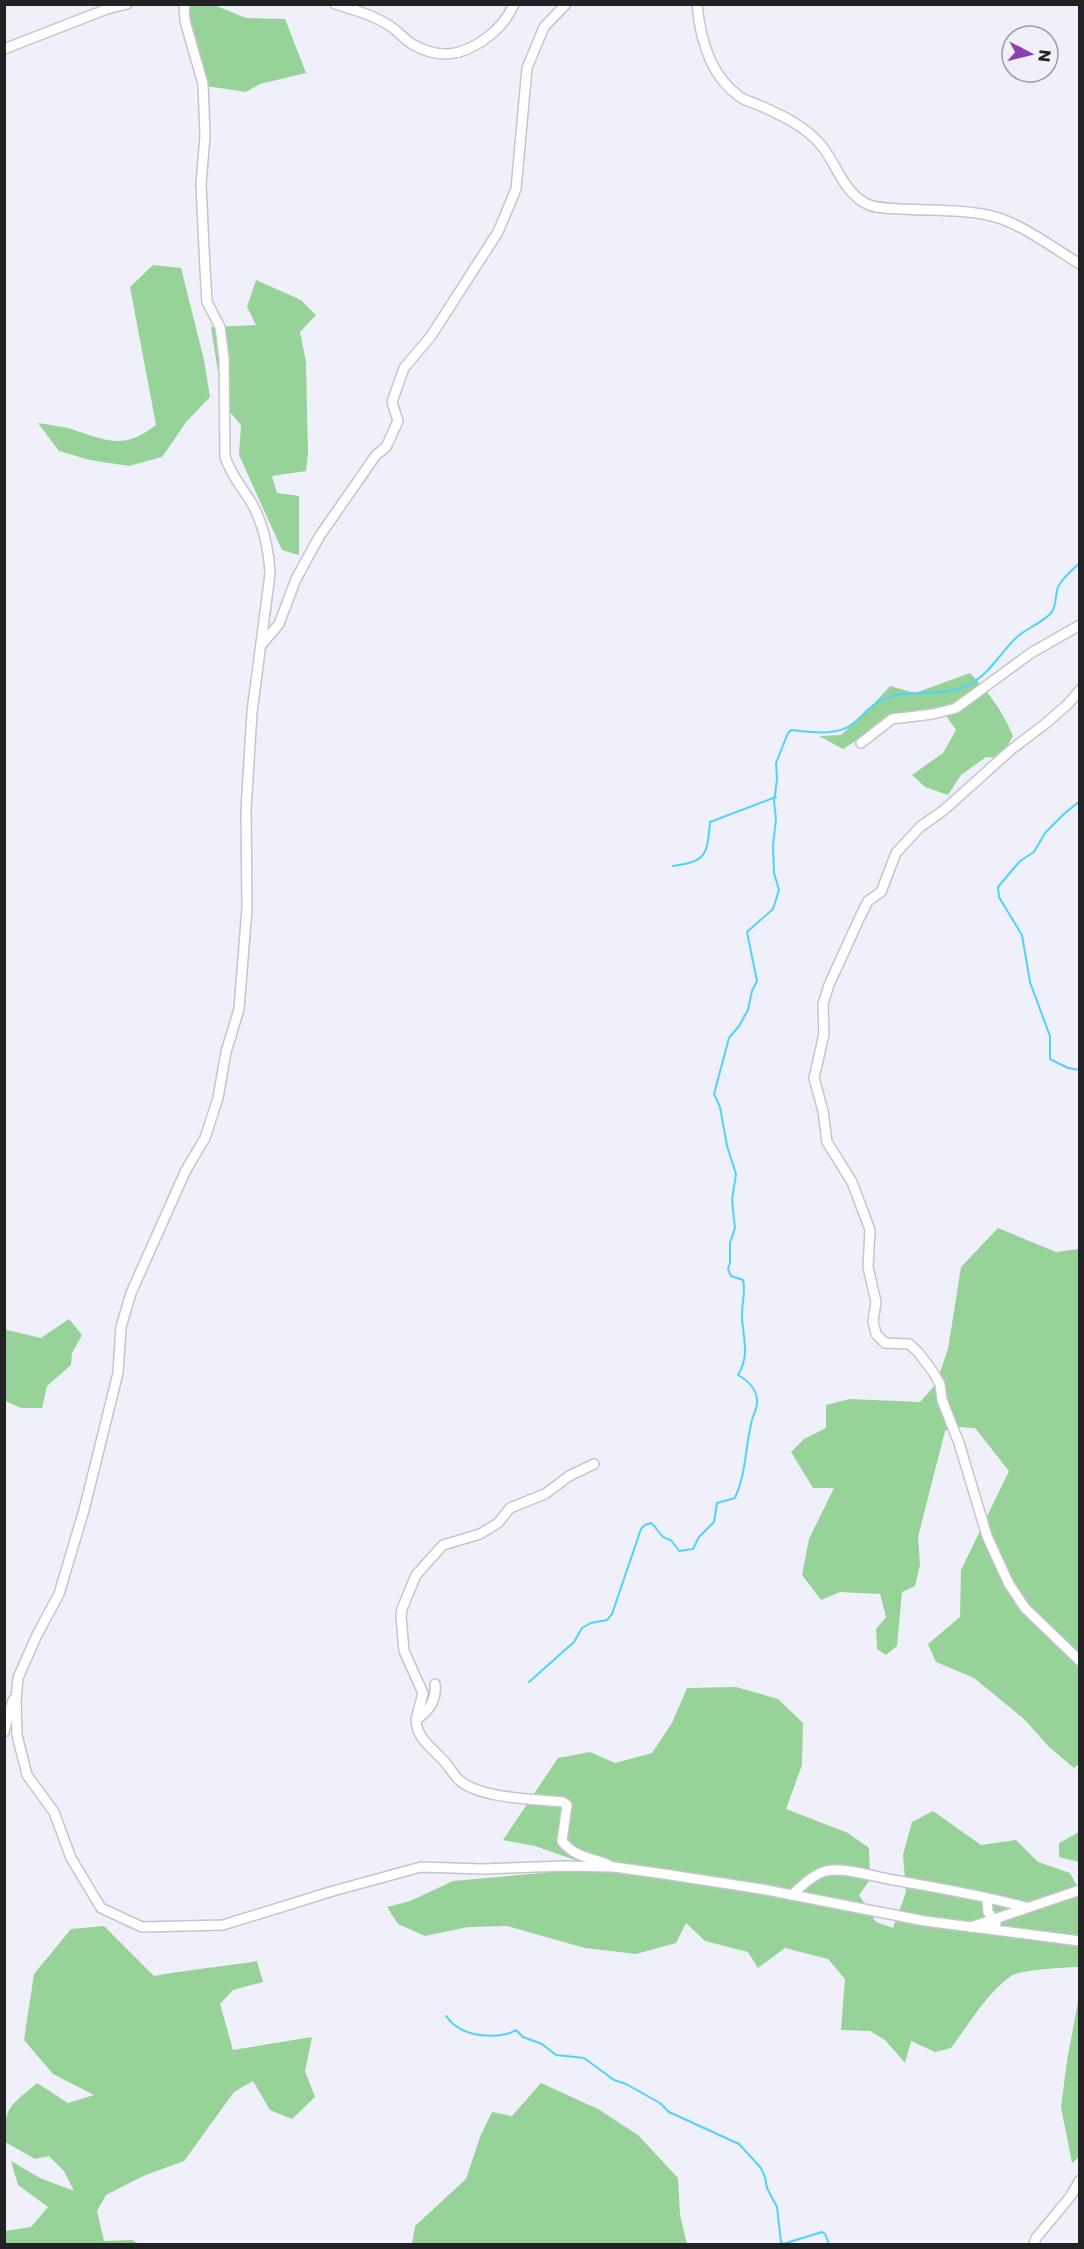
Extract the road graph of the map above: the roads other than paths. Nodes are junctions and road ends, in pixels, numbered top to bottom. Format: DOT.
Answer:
graph roads {
  1 [pos="127,4"];
  2 [pos="184,4"];
  3 [pos="335,4"];
  4 [pos="514,4"];
  5 [pos="566,4"];
  6 [pos="697,4"];
  7 [pos="4,49"];
  8 [pos="1080,264"];
  9 [pos="1080,625"];
  10 [pos="260,646"];
  11 [pos="1080,690"];
  12 [pos="861,743"];
  13 [pos="594,1464"];
  14 [pos="1080,1661"];
  15 [pos="18,1678"];
  16 [pos="435,1684"];
  17 [pos="416,1720"];
  18 [pos="4,1732"];
  19 [pos="614,1867"];
  20 [pos="1077,1889"];
  21 [pos="792,1895"];
  22 [pos="987,1899"];
  23 [pos="1025,1907"];
  24 [pos="994,1918"];
  25 [pos="970,1927"];
  26 [pos="1001,1932"];
  27 [pos="1080,1941"];
  28 [pos="1080,2180"];
  29 [pos="1034,2244"];
  1 -- 7 [label="street"];
  2 -- 10 [label="street"];
  3 -- 4 [label="street"];
  5 -- 10 [label="street"];
  6 -- 8 [label="street"];
  9 -- 12 [label="street"];
  10 -- 15 [label="street"];
  11 -- 14 [label="street"];
  13 -- 17 [label="street"];
  15 -- 18 [label="street"];
  15 -- 19 [label="street"];
  16 -- 17 [label="street"];
  17 -- 19 [label="street"];
  19 -- 21 [label="street"];
  20 -- 23 [label="street"];
  21 -- 22 [label="street"];
  21 -- 25 [label="street"];
  22 -- 23 [label="street"];
  22 -- 24 [label="street"];
  23 -- 24 [label="street"];
  24 -- 25 [label="street"];
  24 -- 26 [label="street"];
  25 -- 26 [label="street"];
  26 -- 27 [label="street"];
  28 -- 29 [label="street"];
}
